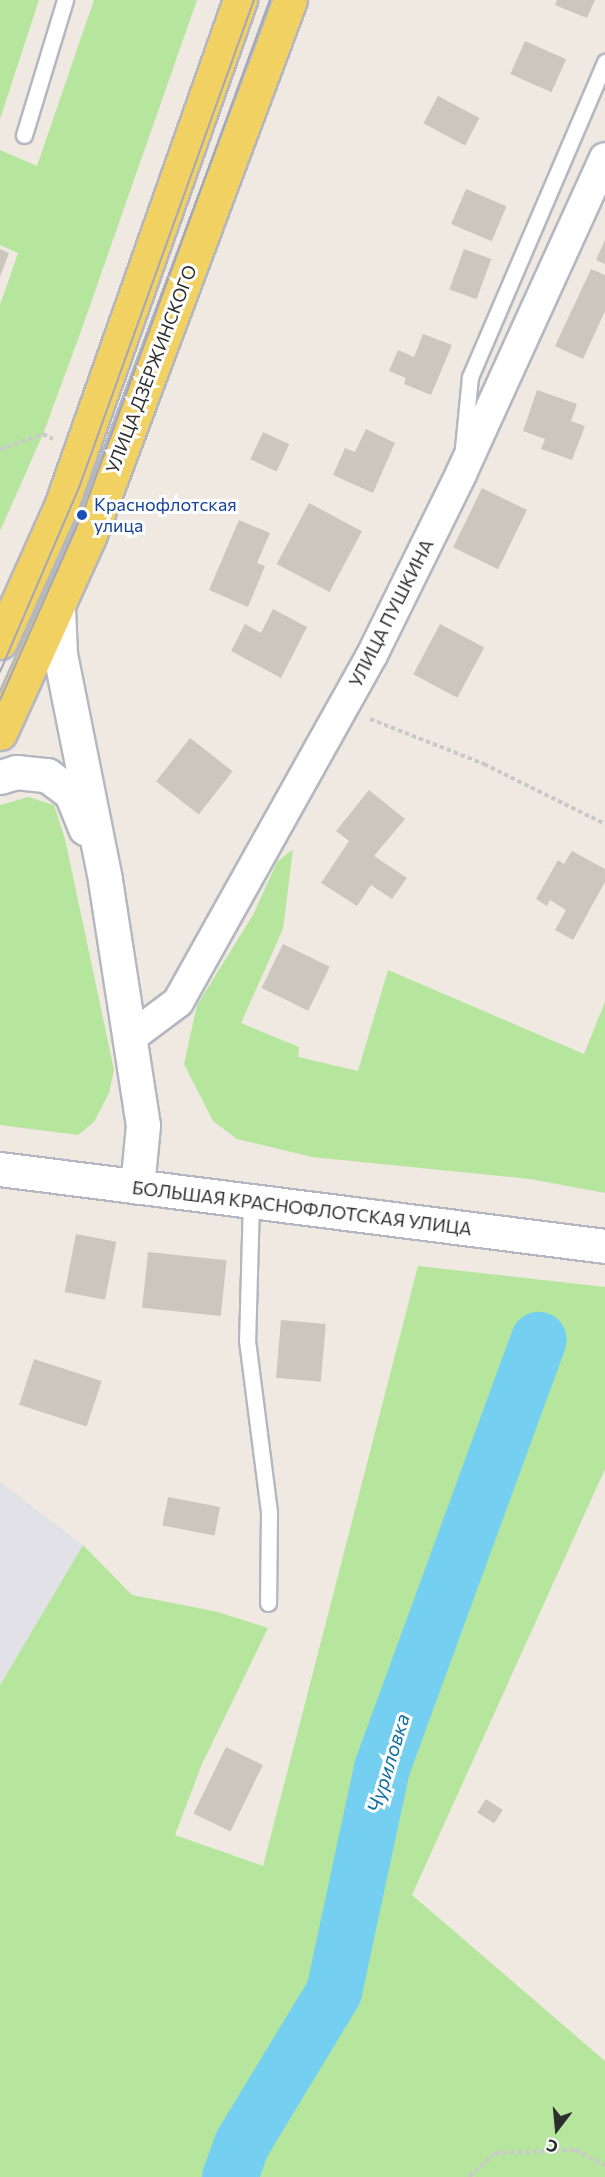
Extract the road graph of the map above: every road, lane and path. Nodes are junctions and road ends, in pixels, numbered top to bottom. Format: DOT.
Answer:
graph roads {
  1 [pos="65,0"];
  2 [pos="240,0"];
  3 [pos="290,0"];
  4 [pos="605,62"];
  5 [pos="24,135"];
  6 [pos="605,158"];
  7 [pos="43,435"];
  8 [pos="0,449"];
  9 [pos="461,474"];
  10 [pos="57,609"];
  11 [pos="10,615"];
  12 [pos="0,642"];
  13 [pos="342,707"];
  14 [pos="0,733"];
  15 [pos="0,777"];
  16 [pos="605,825"];
  17 [pos="105,880"];
  18 [pos="130,1038"];
  19 [pos="0,1169"];
  20 [pos="137,1187"];
  21 [pos="252,1201"];
  22 [pos="605,1246"];
  23 [pos="268,1603"];
  24 [pos="605,2165"];
  25 [pos="469,2177"];
  1 -- 5 [label="lane"];
  2 -- 11 [label="main road, УЛИЦА ДЗЕРЖИНСКОГО"];
  3 -- 10 [label="main road, УЛИЦА ДЗЕРЖИНСКОГО"];
  4 -- 9 [label="lane"];
  6 -- 9 [label="street, УЛИЦА ПУШКИНА"];
  7 -- 8 [label="path"];
  9 -- 13 [label="street, УЛИЦА ПУШКИНА"];
  10 -- 14 [label="main road, УЛИЦА ДЗЕРЖИНСКОГО"];
  10 -- 17 [label="main road"];
  11 -- 12 [label="main road, УЛИЦА ДЗЕРЖИНСКОГО"];
  13 -- 16 [label="path"];
  13 -- 18 [label="street, УЛИЦА ПУШКИНА"];
  15 -- 17 [label="main road"];
  17 -- 18 [label="main road"];
  18 -- 20 [label="main road"];
  19 -- 20 [label="main road, БОЛЬШАЯ КРАСНОФЛОТСКАЯ УЛИЦА"];
  20 -- 21 [label="main road, БОЛЬШАЯ КРАСНОФЛОТСКАЯ УЛИЦА"];
  21 -- 22 [label="main road, БОЛЬШАЯ КРАСНОФЛОТСКАЯ УЛИЦА"];
  21 -- 23 [label="lane"];
  24 -- 25 [label="path"];
}
